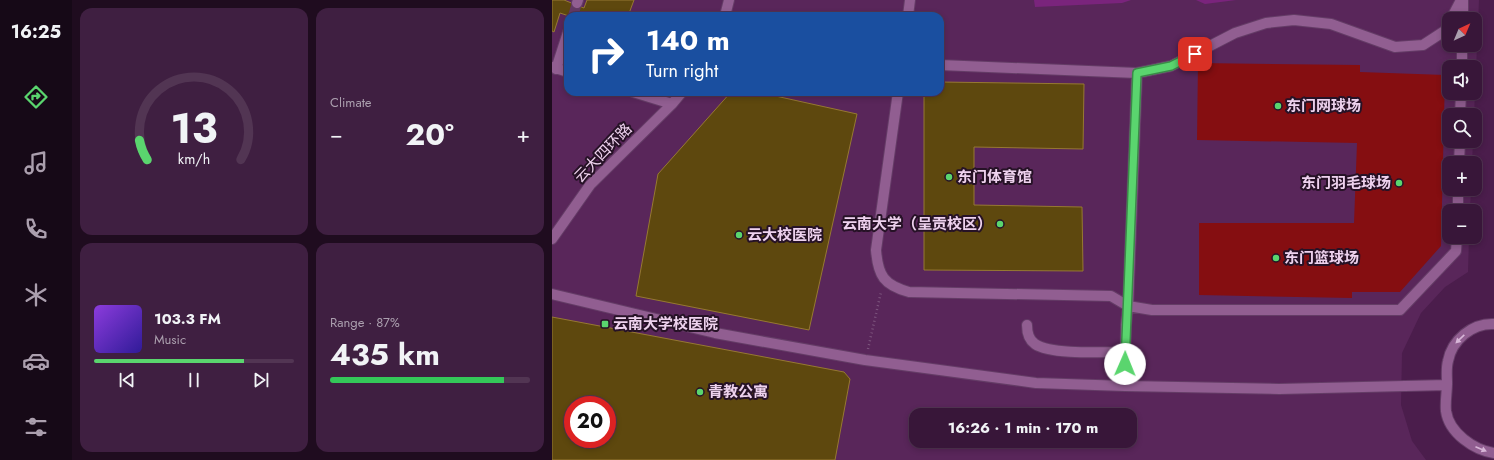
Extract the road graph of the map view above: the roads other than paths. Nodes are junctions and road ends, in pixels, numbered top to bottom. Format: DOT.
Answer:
graph roads {
  1 [pos="729,0"];
  2 [pos="910,0"];
  3 [pos="1462,0"];
  4 [pos="725,12"];
  5 [pos="908,12"];
  6 [pos="1455,12"];
  7 [pos="1463,12"];
  8 [pos="1442,33"];
  9 [pos="564,42"];
  10 [pos="944,65"];
  11 [pos="554,68"];
  12 [pos="564,71"];
  13 [pos="1137,73"];
  14 [pos="646,96"];
  15 [pos="679,96"];
  16 [pos="897,96"];
  17 [pos="672,104"];
  18 [pos="552,239"];
  19 [pos="1456,244"];
  20 [pos="552,294"];
  21 [pos="1128,306"];
  22 [pos="1494,324"];
  23 [pos="1027,325"];
  24 [pos="1125,352"];
  25 [pos="1447,385"];
  26 [pos="1124,386"];
  27 [pos="1494,453"];
  1 -- 4 [label="lane"];
  2 -- 5 [label="lane"];
  3 -- 6 [label="lane"];
  3 -- 7 [label="lane"];
  8 -- 13 [label="lane"];
  9 -- 11 [label="lane"];
  10 -- 13 [label="lane"];
  11 -- 12 [label="lane"];
  13 -- 21 [label="lane"];
  14 -- 17 [label="lane"];
  15 -- 17 [label="lane, 云大四环路"];
  16 -- 21 [label="lane"];
  17 -- 18 [label="lane, 云大四环路"];
  19 -- 21 [label="lane"];
  20 -- 26 [label="lane"];
  21 -- 24 [label="lane"];
  22 -- 25 [label="lane, one-way"];
  23 -- 24 [label="lane"];
  24 -- 26 [label="lane"];
  25 -- 26 [label="lane"];
  25 -- 27 [label="lane, one-way"];
}
